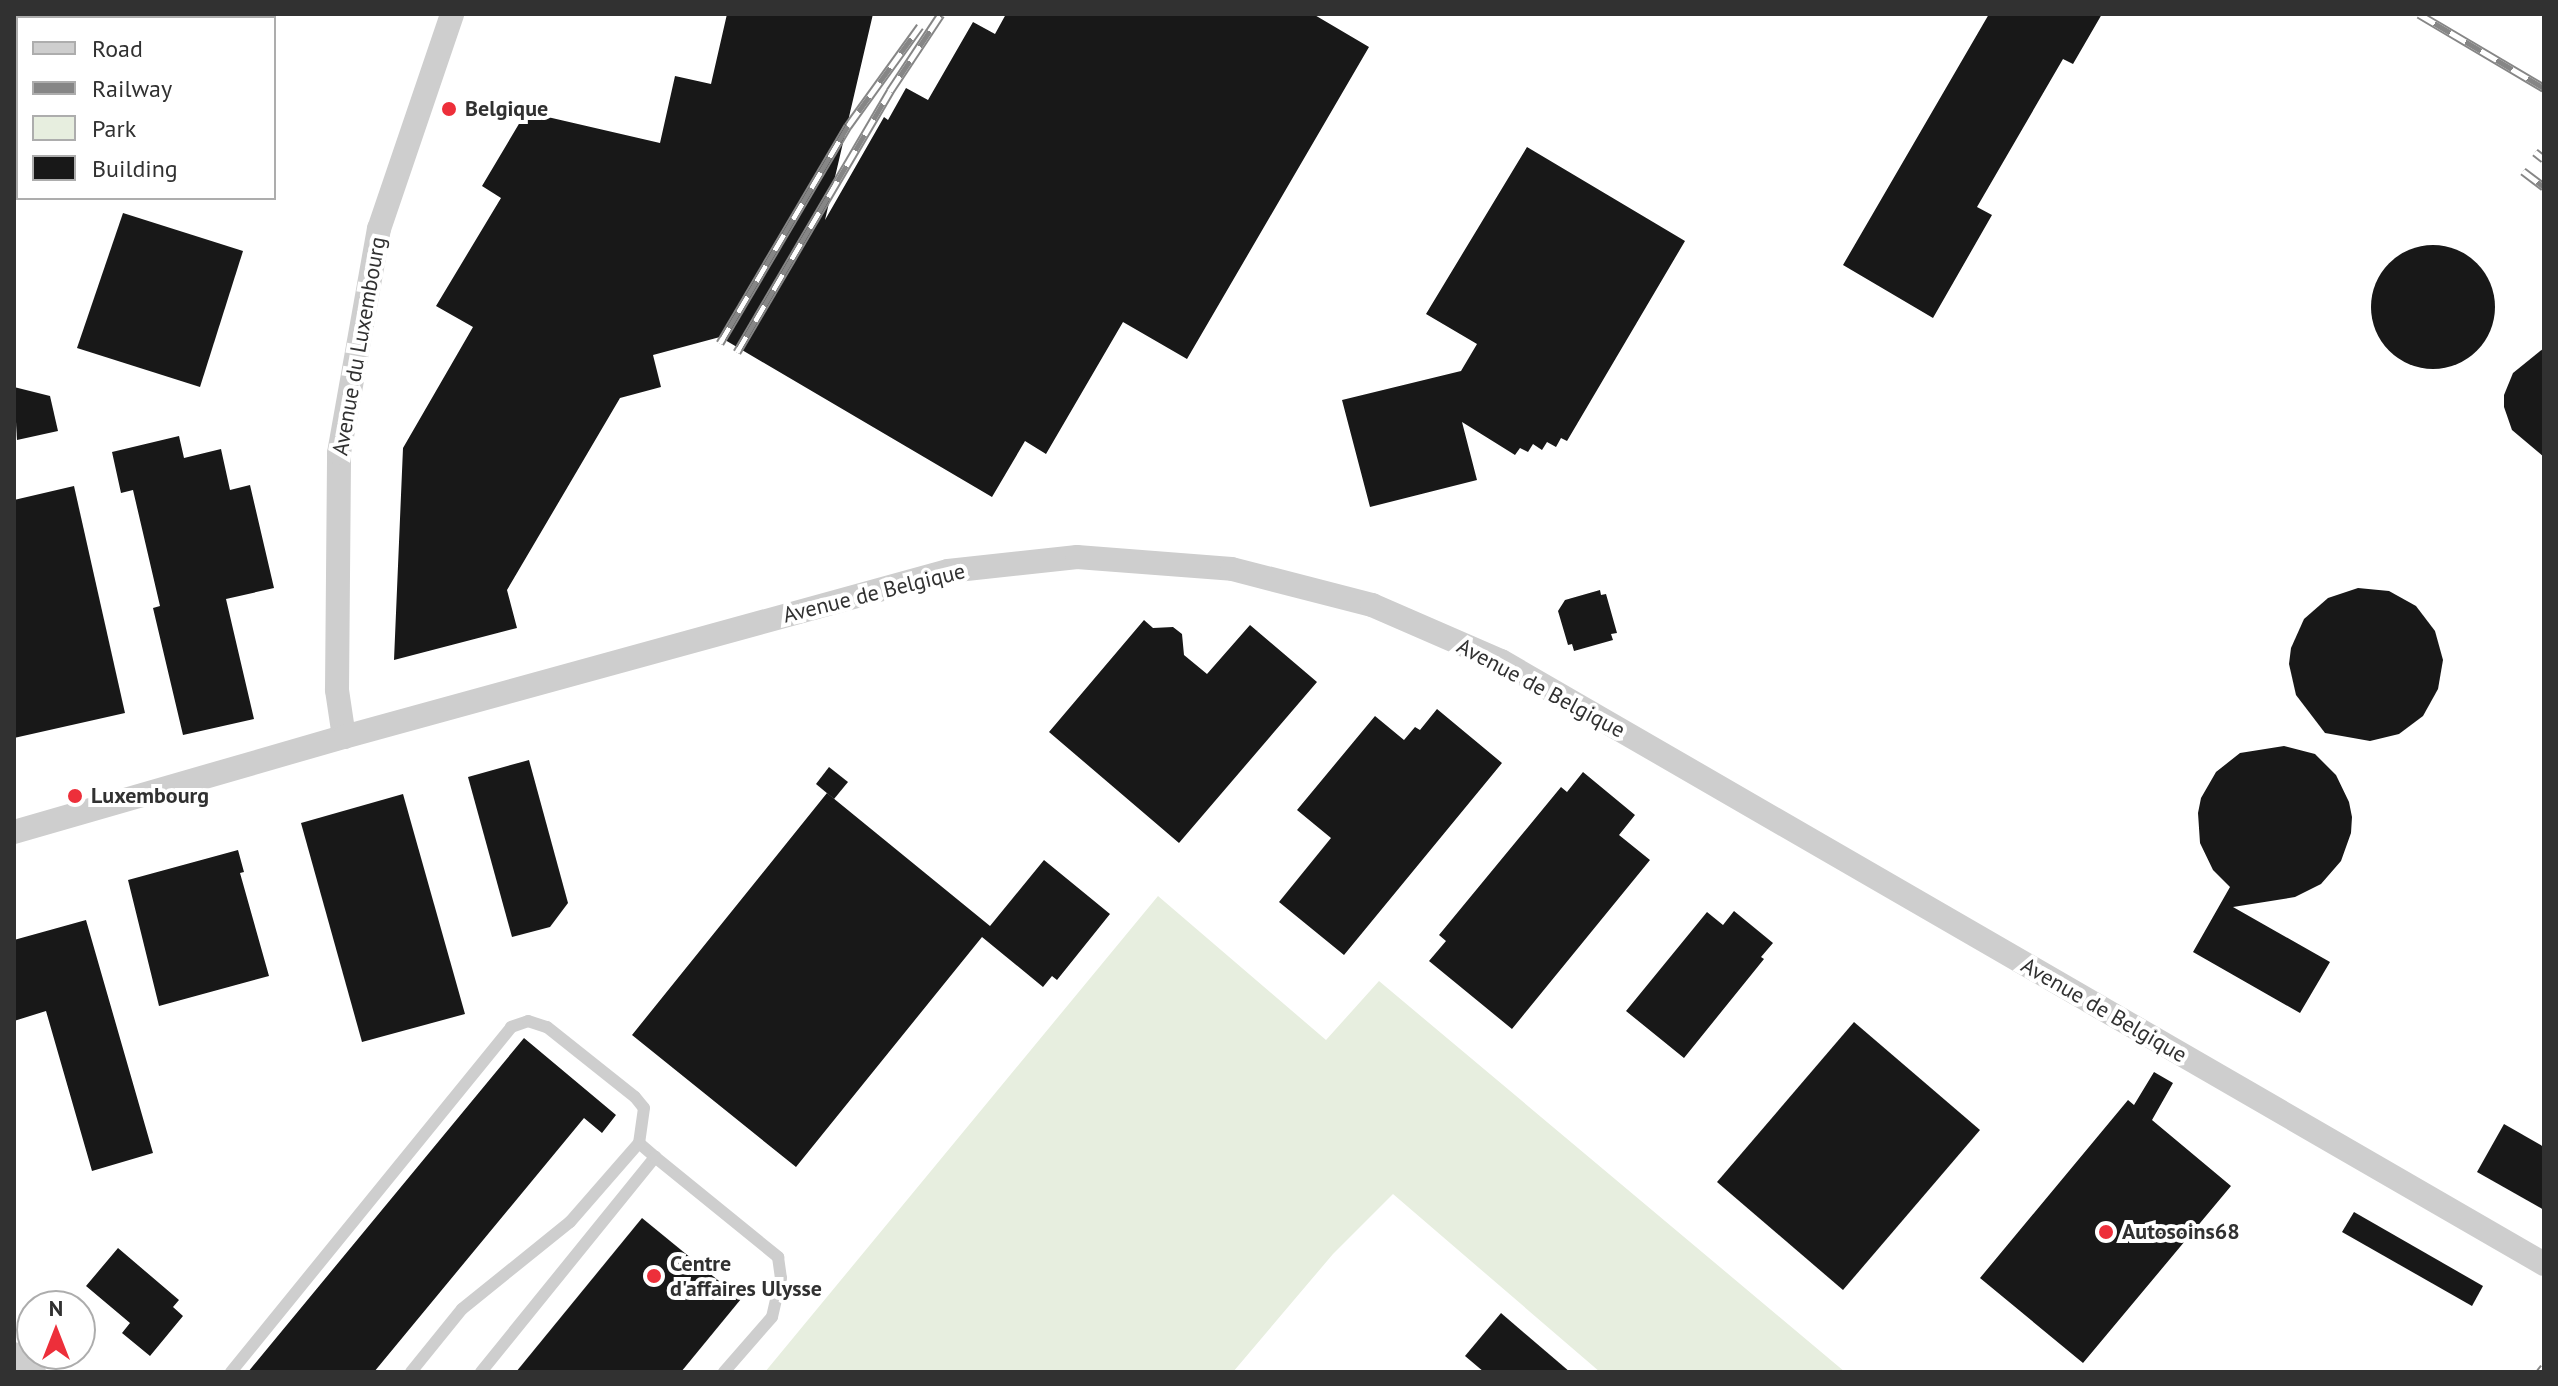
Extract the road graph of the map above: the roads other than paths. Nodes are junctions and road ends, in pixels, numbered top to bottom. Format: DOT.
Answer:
graph roads {
  1 [pos="452,14"];
  2 [pos="344,737"];
  3 [pos="14,832"];
  4 [pos="639,1143"];
  5 [pos="655,1157"];
  6 [pos="2544,1264"];
  7 [pos="14,1354"];
  8 [pos="34,1372"];
  9 [pos="231,1372"];
  10 [pos="411,1372"];
  11 [pos="481,1372"];
  12 [pos="724,1372"];
  1 -- 2 [label="street, Avenue du Luxembourg"];
  2 -- 3 [label="street, Avenue de Belgique"];
  2 -- 6 [label="street, Avenue de Belgique"];
  4 -- 5 [label="lane"];
  4 -- 9 [label="lane"];
  4 -- 10 [label="lane"];
  5 -- 11 [label="lane"];
  5 -- 12 [label="lane"];
  7 -- 8 [label="street"];
}
